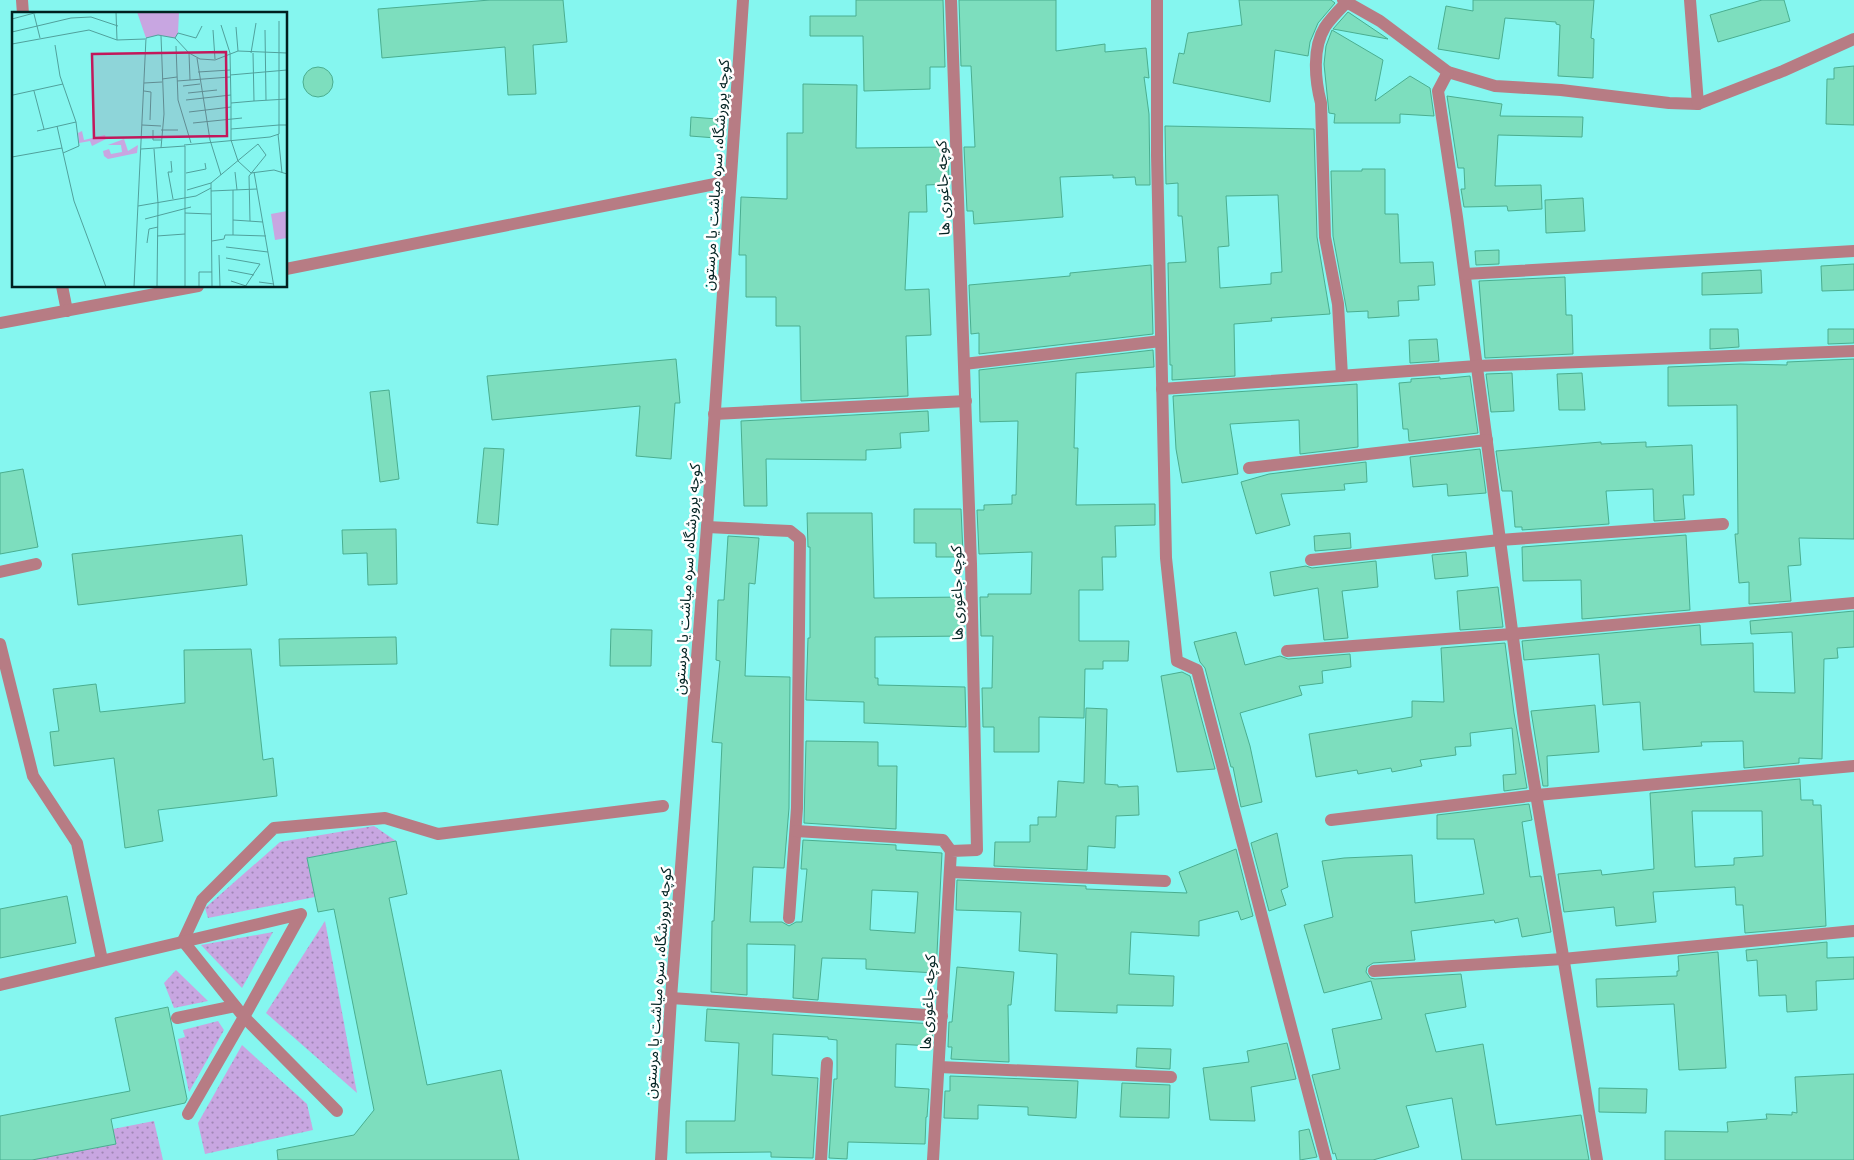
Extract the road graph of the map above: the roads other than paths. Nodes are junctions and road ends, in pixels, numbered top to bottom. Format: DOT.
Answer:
graph roads {
  1 [pos="743,0"];
  2 [pos="951,0"];
  3 [pos="1157,0"];
  4 [pos="1690,0"];
  5 [pos="1344,1"];
  6 [pos="1854,40"];
  7 [pos="1448,72"];
  8 [pos="1698,104"];
  9 [pos="730,181"];
  10 [pos="1854,251"];
  11 [pos="288,268"];
  12 [pos="1465,274"];
  13 [pos="62,288"];
  14 [pos="188,288"];
  15 [pos="67,311"];
  16 [pos="0,323"];
  17 [pos="1161,341"];
  18 [pos="1854,351"];
  19 [pos="964,364"];
  20 [pos="1477,366"];
  21 [pos="1342,376"];
  22 [pos="1162,389"];
  23 [pos="966,401"];
  24 [pos="714,414"];
  25 [pos="1487,440"];
  26 [pos="1249,468"];
  27 [pos="1723,524"];
  28 [pos="707,527"];
  29 [pos="1500,540"];
  30 [pos="1311,560"];
  31 [pos="36,564"];
  32 [pos="0,572"];
  33 [pos="1854,603"];
  34 [pos="1512,634"];
  35 [pos="0,644"];
  36 [pos="1287,651"];
  37 [pos="1854,766"];
  38 [pos="1537,795"];
  39 [pos="663,806"];
  40 [pos="1331,820"];
  41 [pos="796,831"];
  42 [pos="951,851"];
  43 [pos="950,872"];
  44 [pos="1166,882"];
  45 [pos="789,918"];
  46 [pos="1854,931"];
  47 [pos="183,941"];
  48 [pos="1563,959"];
  49 [pos="102,960"];
  50 [pos="1374,971"];
  51 [pos="0,985"];
  52 [pos="671,998"];
  53 [pos="235,1006"];
  54 [pos="942,1016"];
  55 [pos="244,1017"];
  56 [pos="177,1018"];
  57 [pos="826,1063"];
  58 [pos="939,1067"];
  59 [pos="1171,1077"];
  60 [pos="337,1111"];
  61 [pos="188,1114"];
  62 [pos="662,1160"];
  63 [pos="821,1160"];
  64 [pos="933,1160"];
  65 [pos="1326,1160"];
  66 [pos="1597,1160"];
  1 -- 9 [label="street, کوچه پرورشگاه، سره میاشت یا مرستون"];
  2 -- 19 [label="street, کوچه جاغوری ها"];
  3 -- 17 [label="street"];
  4 -- 8 [label="street"];
  5 -- 7 [label="street"];
  5 -- 21 [label="street"];
  6 -- 8 [label="street"];
  7 -- 8 [label="street"];
  7 -- 12 [label="street"];
  9 -- 11 [label="street"];
  9 -- 24 [label="street, کوچه پرورشگاه، سره میاشت یا مرستون"];
  10 -- 12 [label="street"];
  12 -- 20 [label="street"];
  13 -- 15 [label="street"];
  14 -- 15 [label="street"];
  15 -- 16 [label="street"];
  17 -- 19 [label="street"];
  17 -- 22 [label="street"];
  18 -- 20 [label="street"];
  19 -- 23 [label="street, کوچه جاغوری ها"];
  20 -- 21 [label="street"];
  20 -- 25 [label="street"];
  21 -- 22 [label="street"];
  22 -- 65 [label="street"];
  23 -- 24 [label="street"];
  23 -- 42 [label="street, کوچه جاغوری ها"];
  24 -- 28 [label="street, کوچه پرورشگاه، سره میاشت یا مرستون"];
  25 -- 26 [label="street"];
  25 -- 29 [label="street"];
  27 -- 29 [label="street"];
  28 -- 41 [label="street"];
  28 -- 52 [label="street, کوچه پرورشگاه، سره میاشت یا مرستون"];
  29 -- 30 [label="street"];
  29 -- 34 [label="street"];
  31 -- 32 [label="street"];
  33 -- 34 [label="street"];
  34 -- 36 [label="street"];
  34 -- 38 [label="street"];
  35 -- 49 [label="street"];
  37 -- 38 [label="street"];
  38 -- 40 [label="street"];
  38 -- 48 [label="street"];
  39 -- 47 [label="street"];
  41 -- 42 [label="street"];
  41 -- 45 [label="street"];
  42 -- 43 [label="street, کوچه جاغوری ها"];
  43 -- 44 [label="street"];
  43 -- 54 [label="street, کوچه جاغوری ها"];
  46 -- 48 [label="street"];
  47 -- 49 [label="street"];
  47 -- 53 [label="street"];
  47 -- 55 [label="street"];
  48 -- 50 [label="street"];
  48 -- 66 [label="street"];
  49 -- 51 [label="street"];
  52 -- 54 [label="street"];
  52 -- 62 [label="street, کوچه پرورشگاه، سره میاشت یا مرستون"];
  53 -- 55 [label="street"];
  53 -- 56 [label="street"];
  54 -- 58 [label="street, کوچه جاغوری ها"];
  55 -- 60 [label="street"];
  55 -- 61 [label="street"];
  57 -- 63 [label="street"];
  58 -- 59 [label="street"];
  58 -- 64 [label="street, کوچه جاغوری ها"];
}
